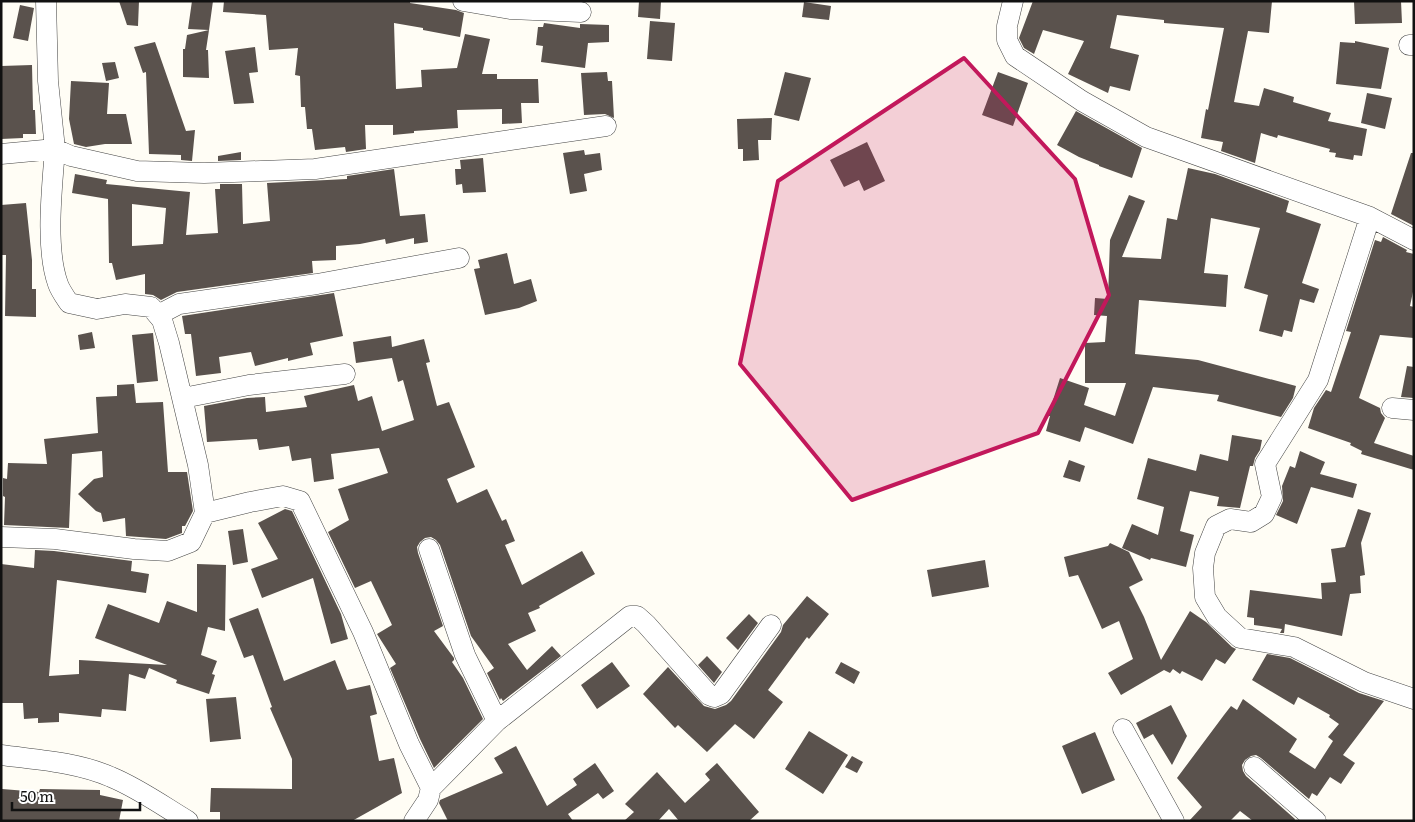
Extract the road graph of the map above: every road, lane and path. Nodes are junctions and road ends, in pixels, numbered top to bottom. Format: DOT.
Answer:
graph roads {
  1 [pos="46,1"];
  2 [pos="462,1"];
  3 [pos="1013,1"];
  4 [pos="581,12"];
  5 [pos="606,126"];
  6 [pos="55,150"];
  7 [pos="1,154"];
  8 [pos="1370,217"];
  9 [pos="1414,240"];
  10 [pos="460,258"];
  11 [pos="158,315"];
  12 [pos="345,374"];
  13 [pos="183,398"];
  14 [pos="1392,408"];
  15 [pos="1414,410"];
  16 [pos="205,513"];
  17 [pos="1,537"];
  18 [pos="429,549"];
  19 [pos="771,625"];
  20 [pos="1414,699"];
  21 [pos="497,721"];
  22 [pos="1123,729"];
  23 [pos="1,755"];
  24 [pos="1254,767"];
  25 [pos="431,788"];
  26 [pos="188,821"];
  27 [pos="414,821"];
  28 [pos="1174,821"];
  29 [pos="1316,821"];
  1 -- 6 [label="street"];
  2 -- 4 [label="street"];
  3 -- 8 [label="street"];
  5 -- 6 [label="street"];
  6 -- 7 [label="street"];
  6 -- 11 [label="street"];
  8 -- 9 [label="street"];
  8 -- 20 [label="street"];
  10 -- 11 [label="street"];
  11 -- 13 [label="street"];
  12 -- 13 [label="street"];
  13 -- 16 [label="street"];
  14 -- 15 [label="street"];
  16 -- 17 [label="street"];
  16 -- 25 [label="street"];
  18 -- 21 [label="street"];
  19 -- 21 [label="street"];
  21 -- 25 [label="street"];
  22 -- 28 [label="street"];
  23 -- 26 [label="street"];
  24 -- 29 [label="street"];
  25 -- 27 [label="street"];
}
